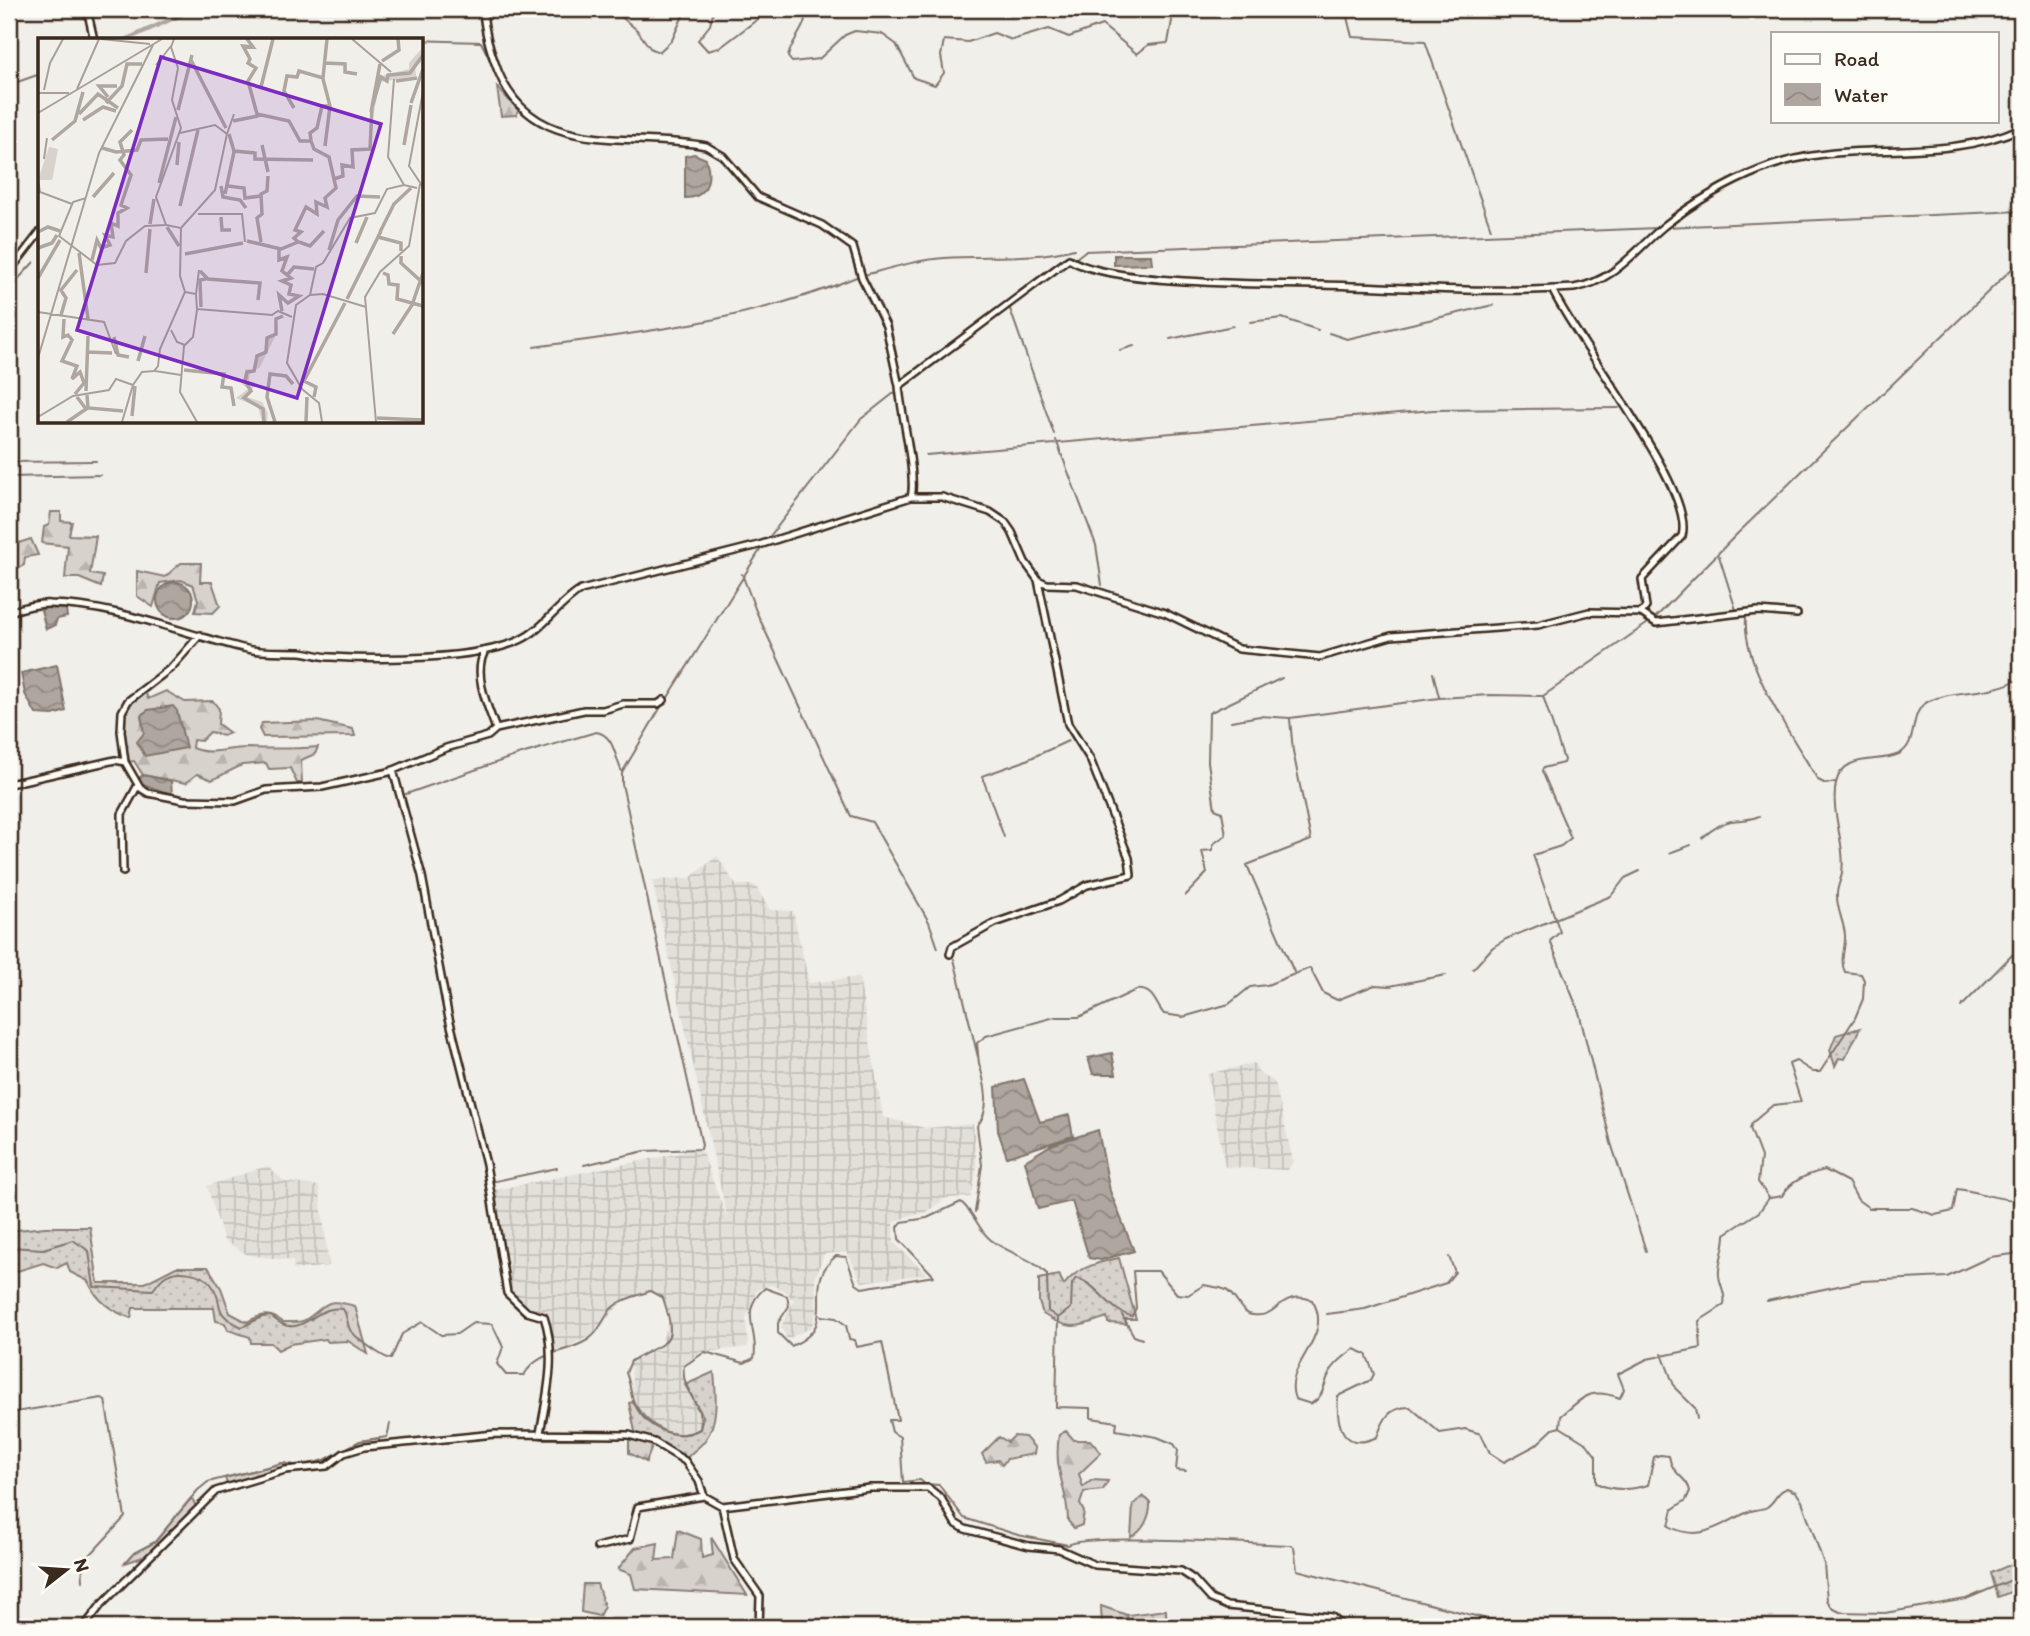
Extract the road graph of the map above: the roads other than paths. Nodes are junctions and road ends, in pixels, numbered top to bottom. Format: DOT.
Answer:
graph roads {
  1 [pos="88,9"];
  2 [pos="483,9"];
  3 [pos="94,38"];
  4 [pos="2021,128"];
  5 [pos="38,235"];
  6 [pos="9,272"];
  7 [pos="1552,289"];
  8 [pos="899,386"];
  9 [pos="911,497"];
  10 [pos="1038,580"];
  11 [pos="9,611"];
  12 [pos="1642,614"];
  13 [pos="1797,614"];
  14 [pos="200,635"];
  15 [pos="484,653"];
  16 [pos="664,700"];
  17 [pos="496,729"];
  18 [pos="125,762"];
  19 [pos="393,770"];
  20 [pos="9,784"];
  21 [pos="138,785"];
  22 [pos="123,872"];
  23 [pos="950,954"];
  24 [pos="540,1433"];
  25 [pos="704,1496"];
  26 [pos="722,1506"];
  27 [pos="597,1547"];
  28 [pos="84,1627"];
  29 [pos="759,1627"];
  30 [pos="1343,1627"];
  1 -- 3 [label="street"];
  2 -- 8 [label="street"];
  4 -- 7 [label="street"];
  5 -- 6 [label="street"];
  7 -- 8 [label="street"];
  7 -- 12 [label="street"];
  8 -- 9 [label="street"];
  9 -- 10 [label="street"];
  9 -- 15 [label="street"];
  10 -- 12 [label="street"];
  10 -- 23 [label="street"];
  11 -- 14 [label="street"];
  12 -- 13 [label="street"];
  14 -- 15 [label="street"];
  14 -- 18 [label="street"];
  15 -- 17 [label="street"];
  16 -- 17 [label="street"];
  17 -- 19 [label="street"];
  18 -- 20 [label="street"];
  18 -- 21 [label="street"];
  19 -- 21 [label="street"];
  19 -- 24 [label="street"];
  21 -- 22 [label="street"];
  24 -- 25 [label="street"];
  24 -- 28 [label="street"];
  25 -- 26 [label="street"];
  25 -- 27 [label="street"];
  26 -- 29 [label="street"];
  26 -- 30 [label="street"];
}
